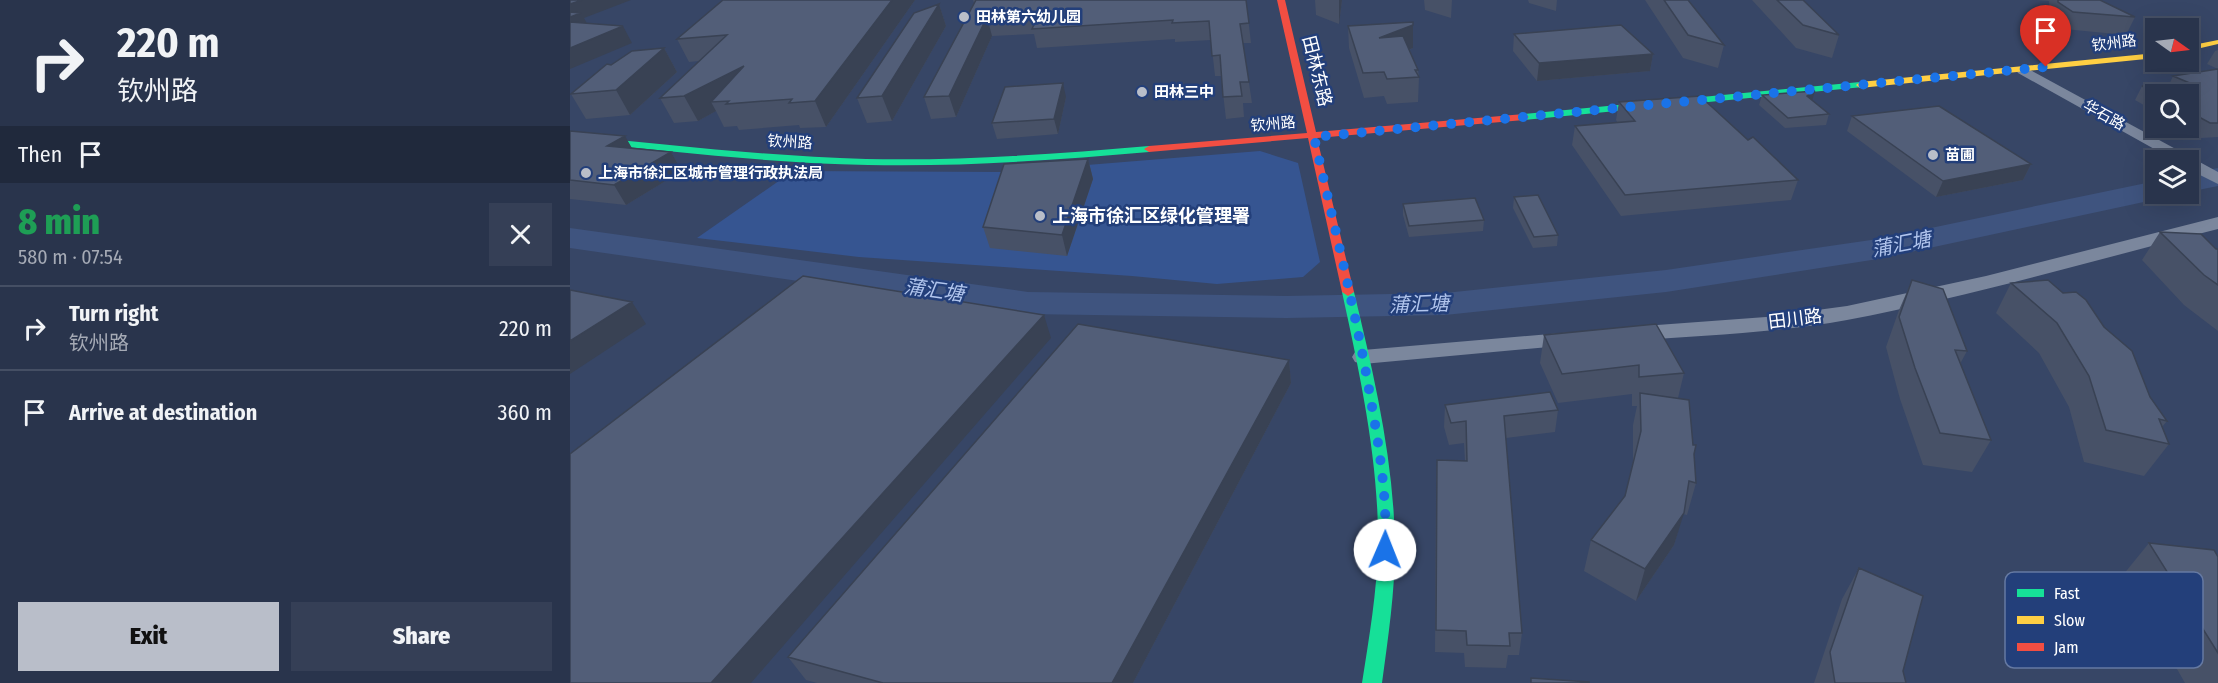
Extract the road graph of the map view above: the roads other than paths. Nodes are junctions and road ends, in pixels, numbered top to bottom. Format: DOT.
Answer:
graph roads {
  1 [pos="1281,0"];
  2 [pos="2218,42"];
  3 [pos="2199,46"];
  4 [pos="2145,55"];
  5 [pos="2023,70"];
  6 [pos="1314,137"];
  7 [pos="570,138"];
  8 [pos="2167,150"];
  9 [pos="2199,168"];
  10 [pos="2218,179"];
  11 [pos="2218,223"];
  12 [pos="1616,336"];
  13 [pos="1592,338"];
  14 [pos="1361,350"];
  15 [pos="1372,683"];
  1 -- 6 [label="street, 田林东路"];
  2 -- 3 [label="street"];
  4 -- 5 [label="street, 钦州路"];
  5 -- 6 [label="street, 钦州路"];
  5 -- 8 [label="street, 华石路"];
  6 -- 7 [label="street, 钦州路"];
  6 -- 14 [label="street, 田林东路"];
  9 -- 10 [label="street, 华石路"];
  11 -- 12 [label="street, 田川路"];
  13 -- 14 [label="street"];
  14 -- 15 [label="street, 田林东路"];
}
